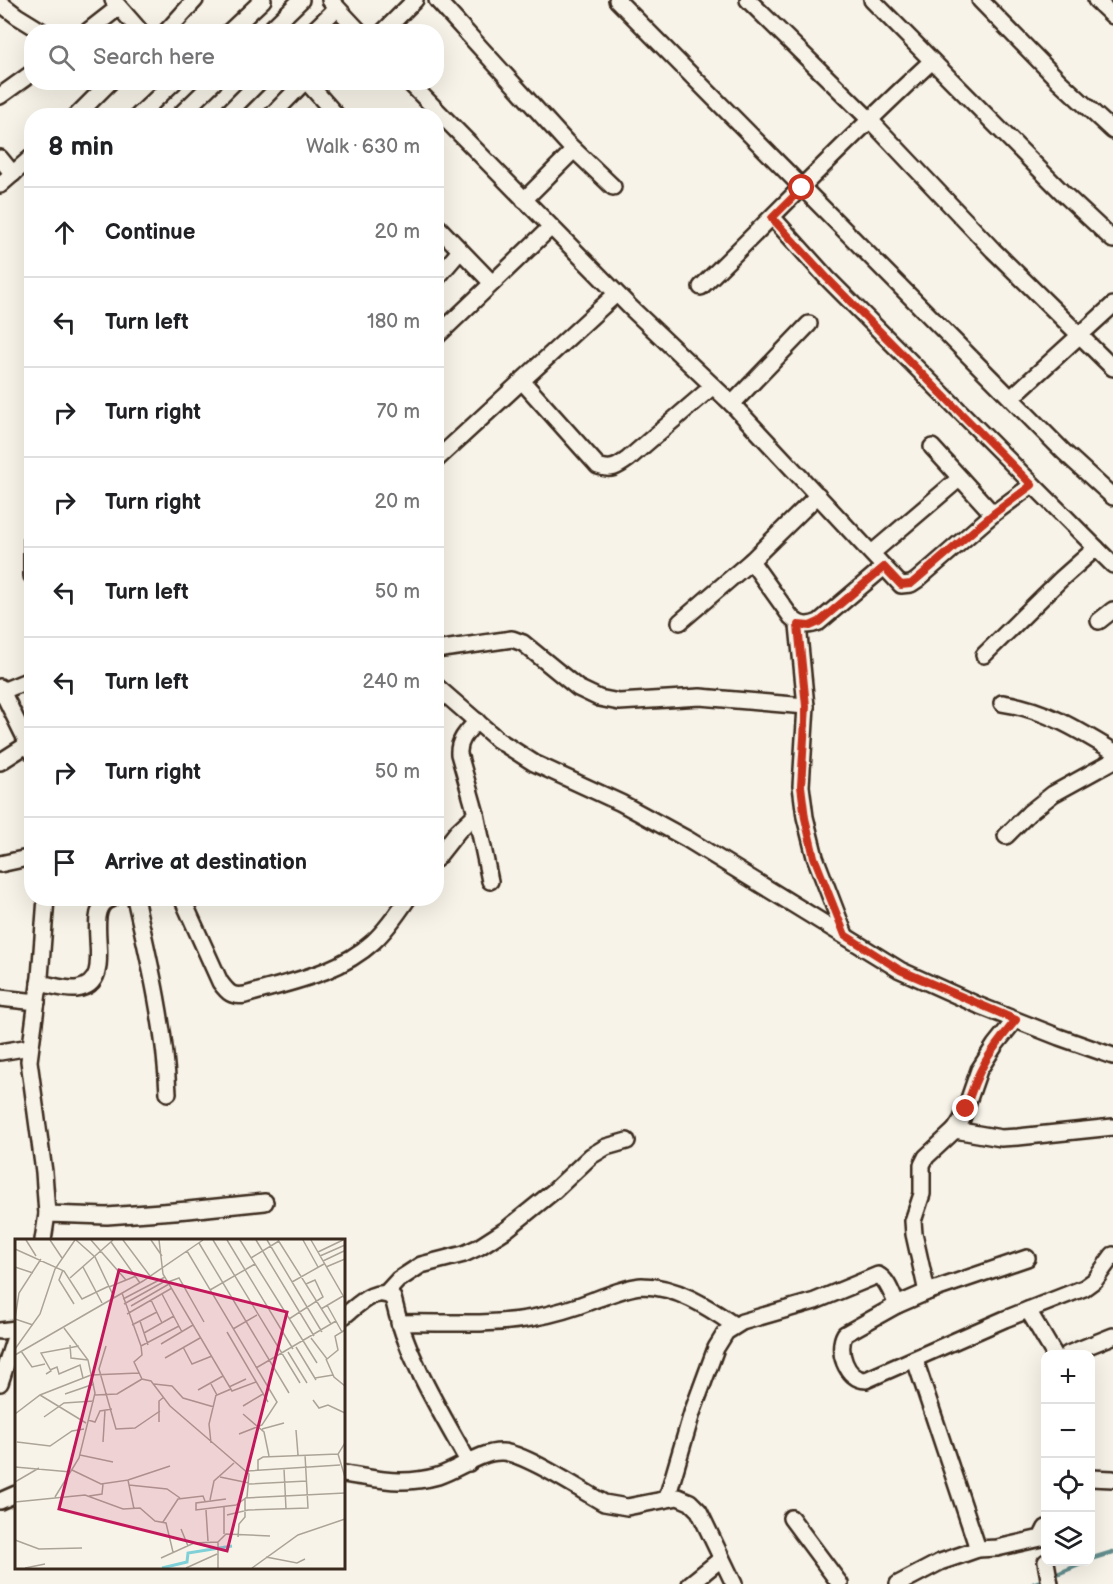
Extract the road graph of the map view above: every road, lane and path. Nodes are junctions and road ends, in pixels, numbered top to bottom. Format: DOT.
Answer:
graph roads {
  1 [pos="195,0"];
  2 [pos="263,0"];
  3 [pos="301,0"];
  4 [pos="415,0"];
  5 [pos="437,0"];
  6 [pos="617,0"];
  7 [pos="748,0"];
  8 [pos="872,0"];
  9 [pos="980,0"];
  10 [pos="1096,0"];
  11 [pos="115,2"];
  12 [pos="0,3"];
  13 [pos="334,4"];
  14 [pos="1113,16"];
  15 [pos="31,24"];
  16 [pos="94,24"];
  17 [pos="134,24"];
  18 [pos="173,24"];
  19 [pos="238,24"];
  20 [pos="276,24"];
  21 [pos="318,24"];
  22 [pos="352,24"];
  23 [pos="391,24"];
  24 [pos="932,61"];
  25 [pos="24,79"];
  26 [pos="102,90"];
  27 [pos="166,90"];
  28 [pos="206,90"];
  29 [pos="251,90"];
  30 [pos="298,90"];
  31 [pos="313,90"];
  32 [pos="417,90"];
  33 [pos="0,96"];
  34 [pos="84,108"];
  35 [pos="146,108"];
  36 [pos="187,108"];
  37 [pos="233,108"];
  38 [pos="279,108"];
  39 [pos="330,108"];
  40 [pos="434,108"];
  41 [pos="444,118"];
  42 [pos="869,119"];
  43 [pos="1113,131"];
  44 [pos="574,150"];
  45 [pos="0,158"];
  46 [pos="24,164"];
  47 [pos="13,174"];
  48 [pos="0,185"];
  49 [pos="613,187"];
  50 [pos="802,188"];
  51 [pos="524,200"];
  52 [pos="772,218"];
  53 [pos="551,227"];
  54 [pos="444,234"];
  55 [pos="1113,240"];
  56 [pos="460,251"];
  57 [pos="444,270"];
  58 [pos="492,283"];
  59 [pos="701,287"];
  60 [pos="616,294"];
  61 [pos="1113,305"];
  62 [pos="808,324"];
  63 [pos="444,329"];
  64 [pos="1079,336"];
  65 [pos="1113,368"];
  66 [pos="522,381"];
  67 [pos="714,386"];
  68 [pos="1012,397"];
  69 [pos="732,404"];
  70 [pos="932,447"];
  71 [pos="444,453"];
  72 [pos="960,478"];
  73 [pos="1032,485"];
  74 [pos="818,495"];
  75 [pos="1113,497"];
  76 [pos="993,514"];
  77 [pos="1096,548"];
  78 [pos="872,553"];
  79 [pos="751,561"];
  80 [pos="1113,565"];
  81 [pos="884,567"];
  82 [pos="1113,610"];
  83 [pos="1098,621"];
  84 [pos="680,622"];
  85 [pos="798,625"];
  86 [pos="444,649"];
  87 [pos="984,655"];
  88 [pos="24,682"];
  89 [pos="1,690"];
  90 [pos="444,693"];
  91 [pos="1002,703"];
  92 [pos="806,706"];
  93 [pos="477,721"];
  94 [pos="24,736"];
  95 [pos="24,751"];
  96 [pos="1113,751"];
  97 [pos="1113,761"];
  98 [pos="0,762"];
  99 [pos="476,814"];
  100 [pos="1006,836"];
  101 [pos="444,849"];
  102 [pos="24,859"];
  103 [pos="0,864"];
  104 [pos="490,881"];
  105 [pos="44,906"];
  106 [pos="102,906"];
  107 [pos="137,906"];
  108 [pos="186,906"];
  109 [pos="401,906"];
  110 [pos="845,935"];
  111 [pos="39,983"];
  112 [pos="0,998"];
  113 [pos="37,1002"];
  114 [pos="1016,1020"];
  115 [pos="30,1047"];
  116 [pos="0,1052"];
  117 [pos="1110,1053"];
  118 [pos="168,1093"];
  119 [pos="1113,1127"];
  120 [pos="955,1131"];
  121 [pos="627,1141"];
  122 [pos="265,1202"];
  123 [pos="47,1214"];
  124 [pos="43,1239"];
  125 [pos="1113,1255"];
  126 [pos="1027,1258"];
  127 [pos="927,1292"];
  128 [pos="386,1293"];
  129 [pos="897,1305"];
  130 [pos="1028,1310"];
  131 [pos="345,1315"];
  132 [pos="399,1323"];
  133 [pos="734,1326"];
  134 [pos="15,1329"];
  135 [pos="0,1330"];
  136 [pos="1113,1336"];
  137 [pos="15,1337"];
  138 [pos="1052,1350"];
  139 [pos="1078,1350"];
  140 [pos="915,1360"];
  141 [pos="0,1383"];
  142 [pos="469,1463"];
  143 [pos="345,1474"];
  144 [pos="1095,1478"];
  145 [pos="1113,1479"];
  146 [pos="15,1494"];
  147 [pos="667,1498"];
  148 [pos="0,1501"];
  149 [pos="791,1518"];
  150 [pos="1041,1534"];
  151 [pos="978,1549"];
  152 [pos="722,1559"];
  153 [pos="690,1584"];
  154 [pos="734,1584"];
  155 [pos="840,1584"];
  156 [pos="898,1584"];
  1 -- 18 [label="street"];
  2 -- 19 [label="street"];
  3 -- 20 [label="street"];
  4 -- 23 [label="street"];
  5 -- 44 [label="street"];
  6 -- 50 [label="street"];
  7 -- 42 [label="street"];
  8 -- 24 [label="street"];
  9 -- 43 [label="street"];
  10 -- 14 [label="street"];
  11 -- 16 [label="street"];
  11 -- 17 [label="street"];
  12 -- 15 [label="street"];
  13 -- 21 [label="street"];
  13 -- 22 [label="street"];
  24 -- 42 [label="street"];
  24 -- 55 [label="street"];
  25 -- 33 [label="street"];
  26 -- 34 [label="street"];
  27 -- 35 [label="street"];
  28 -- 36 [label="street"];
  29 -- 37 [label="street"];
  30 -- 38 [label="street"];
  31 -- 39 [label="street"];
  32 -- 40 [label="street"];
  41 -- 51 [label="street"];
  42 -- 50 [label="street"];
  42 -- 64 [label="street"];
  44 -- 49 [label="street"];
  44 -- 51 [label="street"];
  45 -- 47 [label="street"];
  46 -- 47 [label="street"];
  47 -- 48 [label="street"];
  50 -- 52 [label="street"];
  50 -- 68 [label="street"];
  51 -- 53 [label="street"];
  52 -- 59 [label="street"];
  52 -- 73 [label="street"];
  53 -- 58 [label="street"];
  53 -- 60 [label="street"];
  54 -- 56 [label="street"];
  56 -- 57 [label="street"];
  56 -- 58 [label="street"];
  58 -- 63 [label="street"];
  60 -- 66 [label="street"];
  60 -- 67 [label="street"];
  61 -- 64 [label="street"];
  62 -- 69 [label="street"];
  64 -- 65 [label="street"];
  64 -- 68 [label="street"];
  66 -- 67 [label="street"];
  66 -- 71 [label="street"];
  67 -- 69 [label="street"];
  68 -- 75 [label="street"];
  69 -- 74 [label="street"];
  70 -- 72 [label="street"];
  72 -- 76 [label="street"];
  72 -- 78 [label="street"];
  73 -- 76 [label="street"];
  73 -- 77 [label="street"];
  74 -- 78 [label="street"];
  74 -- 79 [label="street"];
  76 -- 81 [label="street"];
  77 -- 80 [label="street"];
  77 -- 87 [label="street"];
  78 -- 81 [label="street"];
  79 -- 84 [label="street"];
  79 -- 85 [label="street"];
  81 -- 85 [label="street"];
  82 -- 83 [label="street"];
  85 -- 92 [label="street"];
  86 -- 92 [label="street"];
  88 -- 89 [label="street"];
  89 -- 94 [label="street"];
  90 -- 93 [label="street"];
  91 -- 96 [label="street"];
  92 -- 110 [label="street"];
  93 -- 99 [label="street"];
  93 -- 110 [label="street"];
  95 -- 98 [label="street"];
  97 -- 100 [label="street"];
  99 -- 101 [label="street"];
  99 -- 104 [label="street"];
  102 -- 103 [label="street"];
  105 -- 111 [label="street"];
  106 -- 111 [label="street"];
  107 -- 118 [label="street"];
  108 -- 109 [label="street"];
  110 -- 114 [label="street"];
  111 -- 113 [label="street"];
  112 -- 113 [label="street"];
  113 -- 115 [label="street"];
  114 -- 117 [label="street"];
  114 -- 120 [label="street"];
  115 -- 116 [label="street"];
  115 -- 123 [label="street"];
  119 -- 120 [label="street"];
  120 -- 127 [label="street"];
  121 -- 128 [label="street"];
  122 -- 123 [label="street"];
  123 -- 124 [label="street"];
  125 -- 130 [label="street"];
  126 -- 127 [label="street"];
  127 -- 129 [label="street"];
  128 -- 131 [label="street"];
  128 -- 132 [label="street"];
  129 -- 133 [label="street"];
  129 -- 140 [label="street"];
  130 -- 138 [label="street"];
  130 -- 140 [label="street"];
  132 -- 133 [label="street"];
  132 -- 142 [label="street"];
  133 -- 147 [label="street"];
  134 -- 135 [label="street"];
  136 -- 139 [label="street"];
  137 -- 141 [label="street"];
  140 -- 151 [label="street"];
  142 -- 143 [label="street"];
  142 -- 147 [label="street"];
  144 -- 145 [label="street"];
  146 -- 148 [label="street"];
  147 -- 152 [label="street"];
  149 -- 155 [label="street"];
  150 -- 151 [label="street"];
  151 -- 156 [label="street"];
  152 -- 153 [label="street"];
  152 -- 154 [label="street"];
}
